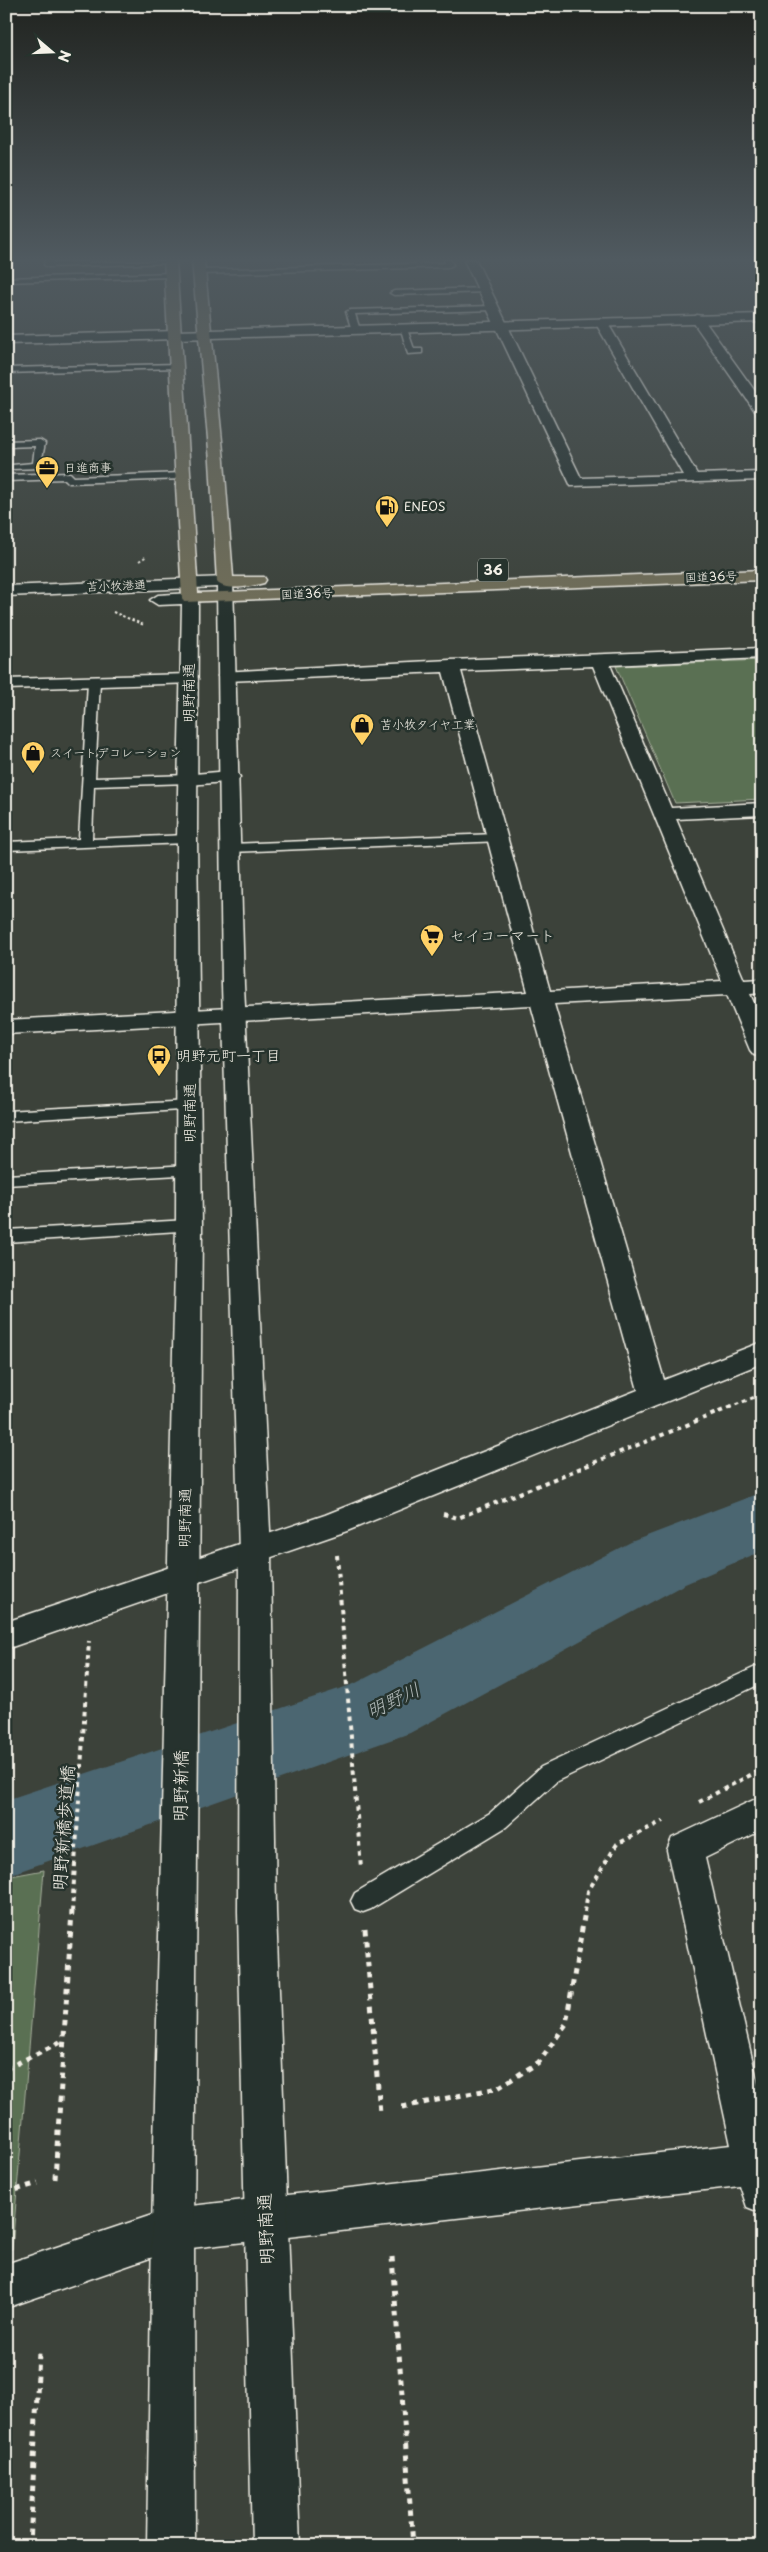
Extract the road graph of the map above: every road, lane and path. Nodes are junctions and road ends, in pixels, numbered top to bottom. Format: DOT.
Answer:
graph roads {
  1 [pos="177,379"];
  2 [pos="208,379"];
  3 [pos="526,379"];
  4 [pos="635,379"];
  5 [pos="739,379"];
  6 [pos="762,411"];
  7 [pos="6,444"];
  8 [pos="6,467"];
  9 [pos="183,476"];
  10 [pos="762,476"];
  11 [pos="6,478"];
  12 [pos="692,478"];
  13 [pos="762,560"];
  14 [pos="621,565"];
  15 [pos="762,575"];
  16 [pos="277,578"];
  17 [pos="225,589"];
  18 [pos="6,591"];
  19 [pos="189,591"];
  20 [pos="6,606"];
  21 [pos="762,653"];
  22 [pos="600,660"];
  23 [pos="450,665"];
  24 [pos="227,676"];
  25 [pos="190,679"];
  26 [pos="94,682"];
  27 [pos="6,684"];
  28 [pos="230,778"];
  29 [pos="189,779"];
  30 [pos="87,782"];
  31 [pos="762,808"];
  32 [pos="662,814"];
  33 [pos="497,838"];
  34 [pos="187,839"];
  35 [pos="85,843"];
  36 [pos="6,846"];
  37 [pos="231,848"];
  38 [pos="762,986"];
  39 [pos="735,988"];
  40 [pos="541,999"];
  41 [pos="234,1016"];
  42 [pos="188,1018"];
  43 [pos="6,1027"];
  44 [pos="762,1050"];
  45 [pos="190,1106"];
  46 [pos="6,1116"];
  47 [pos="190,1170"];
  48 [pos="6,1180"];
  49 [pos="189,1226"];
  50 [pos="6,1236"];
  51 [pos="762,1352"];
  52 [pos="654,1394"];
  53 [pos="762,1394"];
  54 [pos="391,1500"];
  55 [pos="255,1552"];
  56 [pos="338,1566"];
  57 [pos="185,1575"];
  58 [pos="184,1628"];
  59 [pos="6,1636"];
  60 [pos="88,1663"];
  61 [pos="762,1673"];
  62 [pos="762,1769"];
  63 [pos="694,1805"];
  64 [pos="762,1812"];
  65 [pos="668,1818"];
  66 [pos="363,1901"];
  67 [pos="64,2039"];
  68 [pos="6,2068"];
  69 [pos="402,2107"];
  70 [pos="380,2113"];
  71 [pos="758,2178"];
  72 [pos="55,2179"];
  73 [pos="38,2183"];
  74 [pos="6,2194"];
  75 [pos="266,2219"];
  76 [pos="173,2229"];
  77 [pos="392,2258"];
  78 [pos="6,2286"];
  79 [pos="38,2352"];
  80 [pos="30,2546"];
  81 [pos="171,2546"];
  82 [pos="276,2546"];
  83 [pos="413,2546"];
  1 -- 9 [label="highway"];
  2 -- 17 [label="highway"];
  3 -- 12 [label="street"];
  4 -- 12 [label="street"];
  5 -- 6 [label="street"];
  7 -- 8 [label="lane"];
  9 -- 11 [label="lane"];
  9 -- 19 [label="highway"];
  10 -- 12 [label="street"];
  13 -- 14 [label="highway, 国道36号"];
  15 -- 17 [label="highway, 国道36号 / 36"];
  16 -- 17 [label="highway, 国道36号 / 36"];
  17 -- 19 [label="highway, 国道36号 / 36"];
  17 -- 24 [label="street"];
  18 -- 19 [label="street, 苫小牧港通"];
  19 -- 20 [label="street, 苫小牧港通"];
  19 -- 25 [label="street, 明野南通"];
  21 -- 22 [label="street"];
  22 -- 23 [label="street"];
  22 -- 32 [label="street"];
  23 -- 24 [label="street"];
  23 -- 33 [label="street"];
  24 -- 28 [label="street"];
  25 -- 26 [label="street"];
  25 -- 29 [label="street, 明野南通"];
  26 -- 27 [label="street"];
  26 -- 30 [label="lane"];
  28 -- 29 [label="street"];
  28 -- 37 [label="street"];
  29 -- 30 [label="lane"];
  29 -- 34 [label="street, 明野南通"];
  30 -- 35 [label="lane"];
  31 -- 32 [label="street"];
  32 -- 39 [label="street"];
  33 -- 37 [label="lane"];
  33 -- 40 [label="street"];
  34 -- 35 [label="lane"];
  34 -- 42 [label="street, 明野南通"];
  35 -- 36 [label="lane"];
  37 -- 41 [label="street"];
  38 -- 39 [label="street"];
  39 -- 40 [label="street"];
  39 -- 44 [label="street"];
  40 -- 41 [label="street"];
  40 -- 52 [label="street"];
  41 -- 42 [label="street"];
  41 -- 55 [label="street"];
  42 -- 43 [label="street"];
  42 -- 45 [label="street, 明野南通"];
  45 -- 46 [label="lane"];
  45 -- 47 [label="street, 明野南通"];
  47 -- 48 [label="lane"];
  47 -- 49 [label="street, 明野南通"];
  49 -- 50 [label="lane"];
  49 -- 57 [label="street, 明野南通"];
  51 -- 52 [label="street"];
  52 -- 54 [label="street"];
  53 -- 54 [label="path"];
  54 -- 55 [label="street"];
  55 -- 57 [label="street"];
  55 -- 75 [label="street, 明野南通"];
  56 -- 66 [label="path"];
  57 -- 58 [label="street, 明野南通"];
  57 -- 59 [label="street"];
  58 -- 76 [label="street, 明野新橋"];
  60 -- 67 [label="path, 明野新橋歩道橋"];
  61 -- 66 [label="lane"];
  62 -- 63 [label="path"];
  64 -- 71 [label="street"];
  65 -- 69 [label="path"];
  66 -- 70 [label="path"];
  67 -- 68 [label="path"];
  67 -- 72 [label="path, 明野新橋歩道橋"];
  71 -- 75 [label="street"];
  73 -- 74 [label="path"];
  75 -- 76 [label="street"];
  75 -- 82 [label="street, 明野南通"];
  76 -- 78 [label="street"];
  76 -- 81 [label="street"];
  77 -- 83 [label="path"];
  79 -- 80 [label="path"];
}
